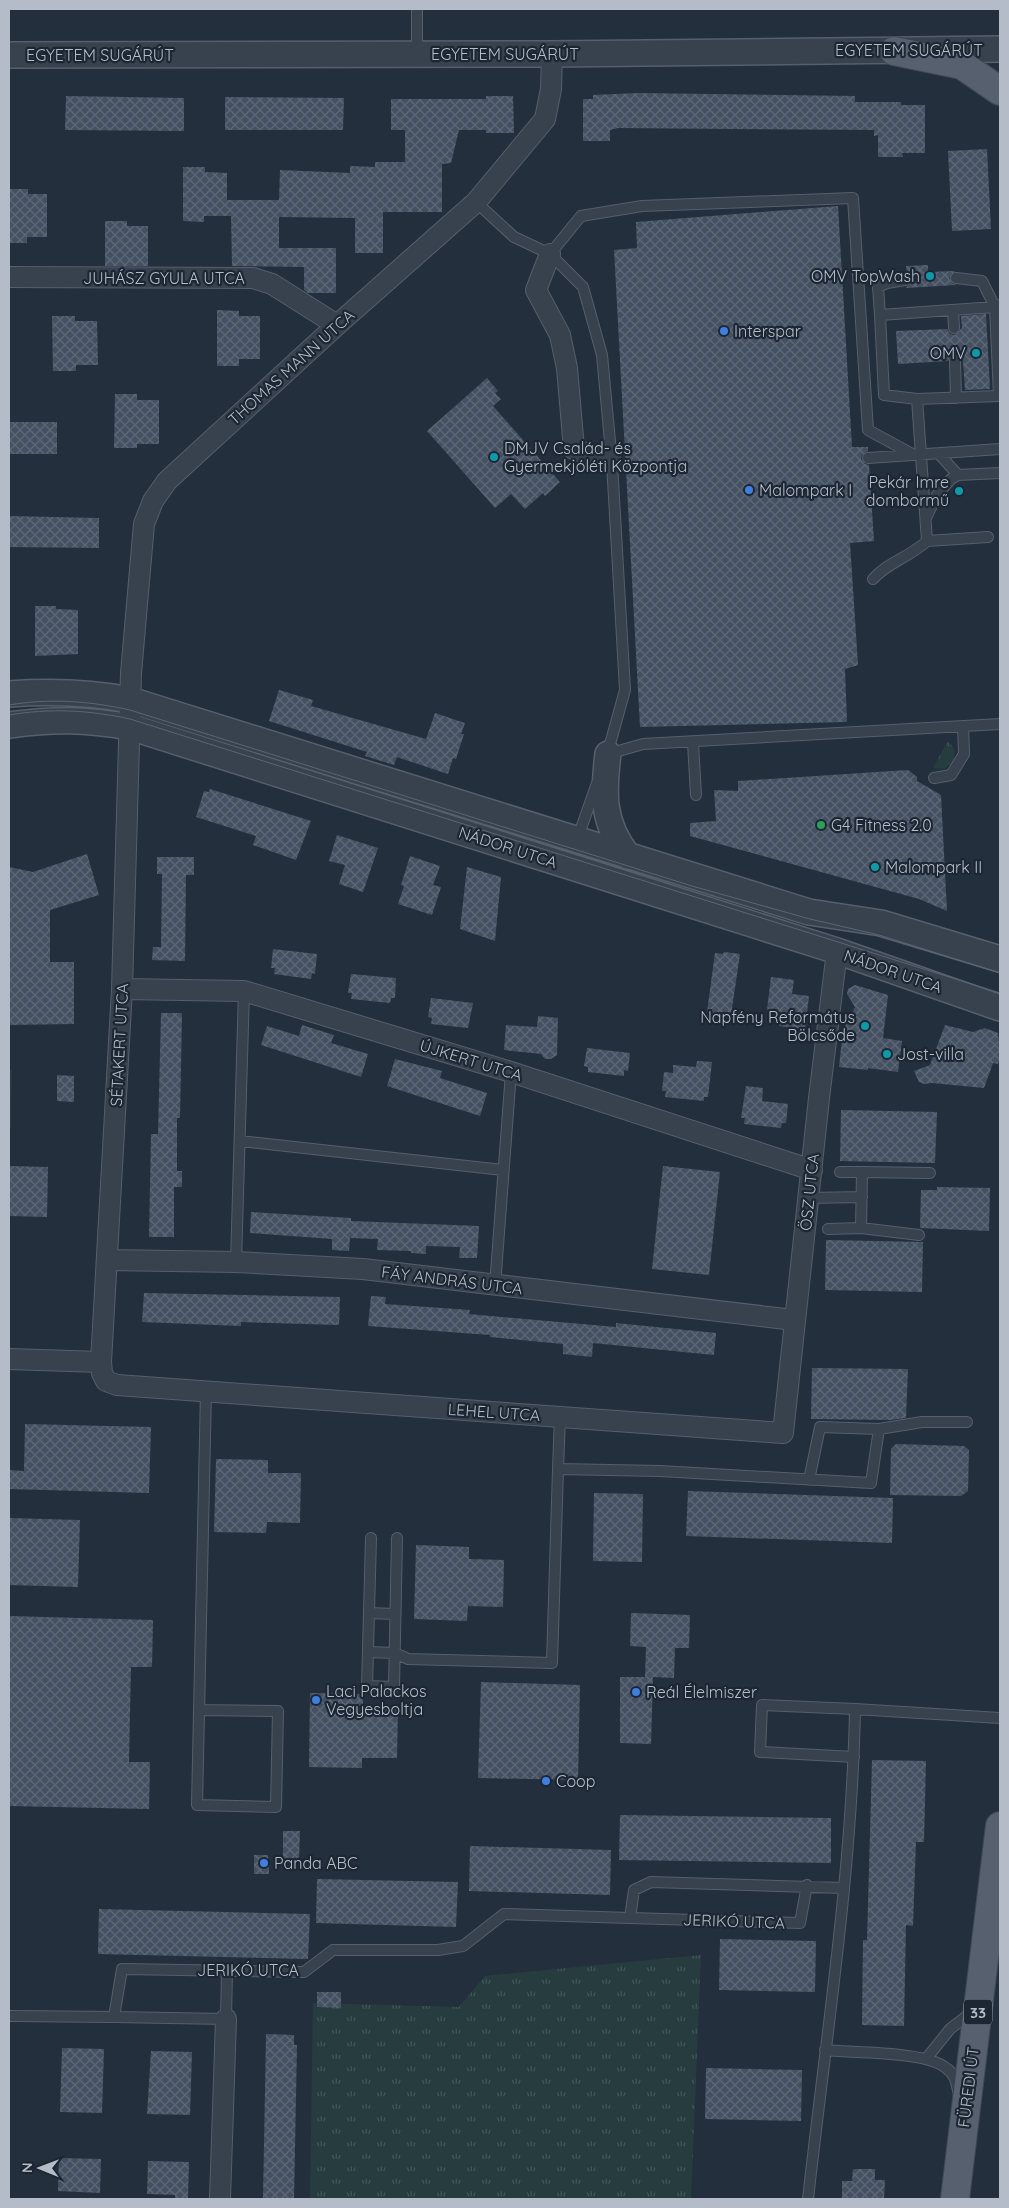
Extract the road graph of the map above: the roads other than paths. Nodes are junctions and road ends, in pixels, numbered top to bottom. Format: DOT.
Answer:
graph roads {
  1 [pos="417,9"];
  2 [pos="1000,49"];
  3 [pos="894,51"];
  4 [pos="417,54"];
  5 [pos="552,54"];
  6 [pos="9,55"];
  7 [pos="1000,91"];
  8 [pos="476,202"];
  9 [pos="550,254"];
  10 [pos="9,277"];
  11 [pos="956,278"];
  12 [pos="905,280"];
  13 [pos="998,306"];
  14 [pos="953,310"];
  15 [pos="880,315"];
  16 [pos="337,325"];
  17 [pos="954,328"];
  18 [pos="955,361"];
  19 [pos="953,398"];
  20 [pos="917,399"];
  21 [pos="1000,449"];
  22 [pos="939,454"];
  23 [pos="918,455"];
  24 [pos="868,458"];
  25 [pos="612,463"];
  26 [pos="1000,473"];
  27 [pos="958,475"];
  28 [pos="926,519"];
  29 [pos="988,537"];
  30 [pos="927,541"];
  31 [pos="873,580"];
  32 [pos="9,694"];
  33 [pos="130,700"];
  34 [pos="1000,724"];
  35 [pos="9,725"];
  36 [pos="963,726"];
  37 [pos="130,727"];
  38 [pos="692,743"];
  39 [pos="608,754"];
  40 [pos="934,778"];
  41 [pos="696,795"];
  42 [pos="577,841"];
  43 [pos="628,856"];
  44 [pos="569,866"];
  45 [pos="838,951"];
  46 [pos="1000,959"];
  47 [pos="122,989"];
  48 [pos="244,991"];
  49 [pos="1000,1008"];
  50 [pos="511,1072"];
  51 [pos="240,1141"];
  52 [pos="503,1170"];
  53 [pos="812,1170"];
  54 [pos="840,1172"];
  55 [pos="862,1172"];
  56 [pos="930,1172"];
  57 [pos="862,1197"];
  58 [pos="809,1198"];
  59 [pos="861,1228"];
  60 [pos="828,1229"];
  61 [pos="920,1235"];
  62 [pos="108,1260"];
  63 [pos="236,1262"];
  64 [pos="495,1286"];
  65 [pos="794,1320"];
  66 [pos="9,1359"];
  67 [pos="101,1362"];
  68 [pos="206,1391"];
  69 [pos="560,1416"];
  70 [pos="967,1422"];
  71 [pos="879,1429"];
  72 [pos="783,1433"];
  73 [pos="558,1469"];
  74 [pos="809,1480"];
  75 [pos="371,1538"];
  76 [pos="397,1538"];
  77 [pos="369,1613"];
  78 [pos="395,1614"];
  79 [pos="368,1652"];
  80 [pos="395,1653"];
  81 [pos="855,1709"];
  82 [pos="199,1710"];
  83 [pos="1000,1718"];
  84 [pos="854,1757"];
  85 [pos="1000,1826"];
  86 [pos="807,1885"];
  87 [pos="844,1888"];
  88 [pos="630,1918"];
  89 [pos="227,1971"];
  90 [pos="979,2006"];
  91 [pos="9,2016"];
  92 [pos="114,2017"];
  93 [pos="226,2019"];
  94 [pos="824,2050"];
  95 [pos="926,2059"];
  96 [pos="964,2117"];
  97 [pos="220,2199"];
  98 [pos="808,2199"];
  99 [pos="955,2199"];
  1 -- 4 [label="lane"];
  2 -- 3 [label="street, EGYETEM SUGÁRÚT"];
  3 -- 5 [label="street, EGYETEM SUGÁRÚT"];
  3 -- 7 [label="main road"];
  4 -- 5 [label="street, EGYETEM SUGÁRÚT"];
  4 -- 6 [label="street, EGYETEM SUGÁRÚT"];
  5 -- 8 [label="street, THOMAS MANN UTCA"];
  8 -- 9 [label="lane"];
  8 -- 16 [label="street, THOMAS MANN UTCA"];
  9 -- 23 [label="lane"];
  9 -- 25 [label="lane"];
  9 -- 25 [label="street"];
  10 -- 16 [label="street, JUHÁSZ GYULA UTCA"];
  11 -- 13 [label="lane"];
  12 -- 15 [label="lane"];
  13 -- 14 [label="lane"];
  13 -- 19 [label="lane"];
  14 -- 15 [label="lane"];
  14 -- 17 [label="lane"];
  15 -- 20 [label="lane"];
  16 -- 33 [label="street, THOMAS MANN UTCA"];
  18 -- 19 [label="lane"];
  19 -- 20 [label="lane"];
  20 -- 23 [label="lane"];
  21 -- 22 [label="lane"];
  22 -- 23 [label="lane"];
  22 -- 27 [label="lane"];
  23 -- 24 [label="lane"];
  23 -- 28 [label="lane"];
  25 -- 39 [label="lane"];
  26 -- 27 [label="lane"];
  27 -- 28 [label="lane"];
  28 -- 30 [label="lane"];
  29 -- 30 [label="lane"];
  30 -- 31 [label="lane"];
  32 -- 33 [label="street, NÁDOR UTCA"];
  33 -- 37 [label="street, THOMAS MANN UTCA"];
  33 -- 42 [label="street, NÁDOR UTCA"];
  34 -- 36 [label="lane"];
  35 -- 37 [label="street, NÁDOR UTCA"];
  36 -- 38 [label="lane"];
  36 -- 40 [label="lane"];
  37 -- 44 [label="street, NÁDOR UTCA"];
  37 -- 47 [label="street, SÉTAKERT UTCA"];
  38 -- 39 [label="lane"];
  38 -- 41 [label="lane"];
  39 -- 42 [label="lane"];
  39 -- 43 [label="street"];
  42 -- 43 [label="street, NÁDOR UTCA"];
  42 -- 44 [label="street"];
  43 -- 46 [label="street, NÁDOR UTCA"];
  44 -- 45 [label="street, NÁDOR UTCA"];
  45 -- 49 [label="street, NÁDOR UTCA"];
  45 -- 53 [label="street, ÖSZ UTCA"];
  47 -- 48 [label="street, ÚJKERT UTCA"];
  47 -- 62 [label="street, SÉTAKERT UTCA"];
  48 -- 50 [label="street, ÚJKERT UTCA"];
  48 -- 51 [label="lane"];
  50 -- 52 [label="lane"];
  50 -- 53 [label="street, ÚJKERT UTCA"];
  51 -- 52 [label="lane"];
  51 -- 63 [label="lane"];
  52 -- 64 [label="lane"];
  53 -- 58 [label="street, ÖSZ UTCA"];
  54 -- 55 [label="lane"];
  55 -- 56 [label="lane"];
  55 -- 57 [label="lane"];
  57 -- 58 [label="lane"];
  57 -- 59 [label="lane"];
  58 -- 65 [label="street, ÖSZ UTCA"];
  59 -- 60 [label="lane"];
  59 -- 61 [label="lane"];
  62 -- 63 [label="street, FÁY ANDRÁS UTCA"];
  62 -- 67 [label="street, SÉTAKERT UTCA"];
  63 -- 64 [label="street, FÁY ANDRÁS UTCA"];
  64 -- 65 [label="street, FÁY ANDRÁS UTCA"];
  65 -- 72 [label="street, ÖSZ UTCA"];
  66 -- 67 [label="street"];
  67 -- 68 [label="street, LEHEL UTCA"];
  68 -- 69 [label="street, LEHEL UTCA"];
  68 -- 82 [label="lane"];
  69 -- 72 [label="street, LEHEL UTCA"];
  69 -- 73 [label="lane"];
  70 -- 71 [label="lane"];
  71 -- 74 [label="lane"];
  71 -- 74 [label="lane"];
  73 -- 74 [label="lane"];
  73 -- 80 [label="lane"];
  75 -- 77 [label="lane"];
  76 -- 78 [label="lane"];
  77 -- 78 [label="lane"];
  77 -- 79 [label="lane"];
  78 -- 80 [label="lane"];
  79 -- 80 [label="lane"];
  79 -- 80 [label="lane"];
  81 -- 83 [label="lane"];
  81 -- 84 [label="lane"];
  81 -- 84 [label="lane"];
  82 -- 82 [label="lane"];
  84 -- 87 [label="lane"];
  85 -- 90 [label="main road, FÜREDI ÚT / 33"];
  86 -- 87 [label="lane"];
  86 -- 88 [label="lane"];
  86 -- 88 [label="lane, JERIKÓ UTCA"];
  87 -- 94 [label="lane"];
  88 -- 89 [label="lane, JERIKÓ UTCA"];
  89 -- 92 [label="lane, JERIKÓ UTCA"];
  89 -- 93 [label="lane"];
  90 -- 95 [label="lane"];
  90 -- 96 [label="main road, FÜREDI ÚT / 33"];
  91 -- 92 [label="lane"];
  92 -- 93 [label="lane"];
  93 -- 97 [label="street"];
  94 -- 95 [label="lane"];
  94 -- 98 [label="lane"];
  95 -- 96 [label="lane"];
  96 -- 99 [label="main road, FÜREDI ÚT / 33"];
}
